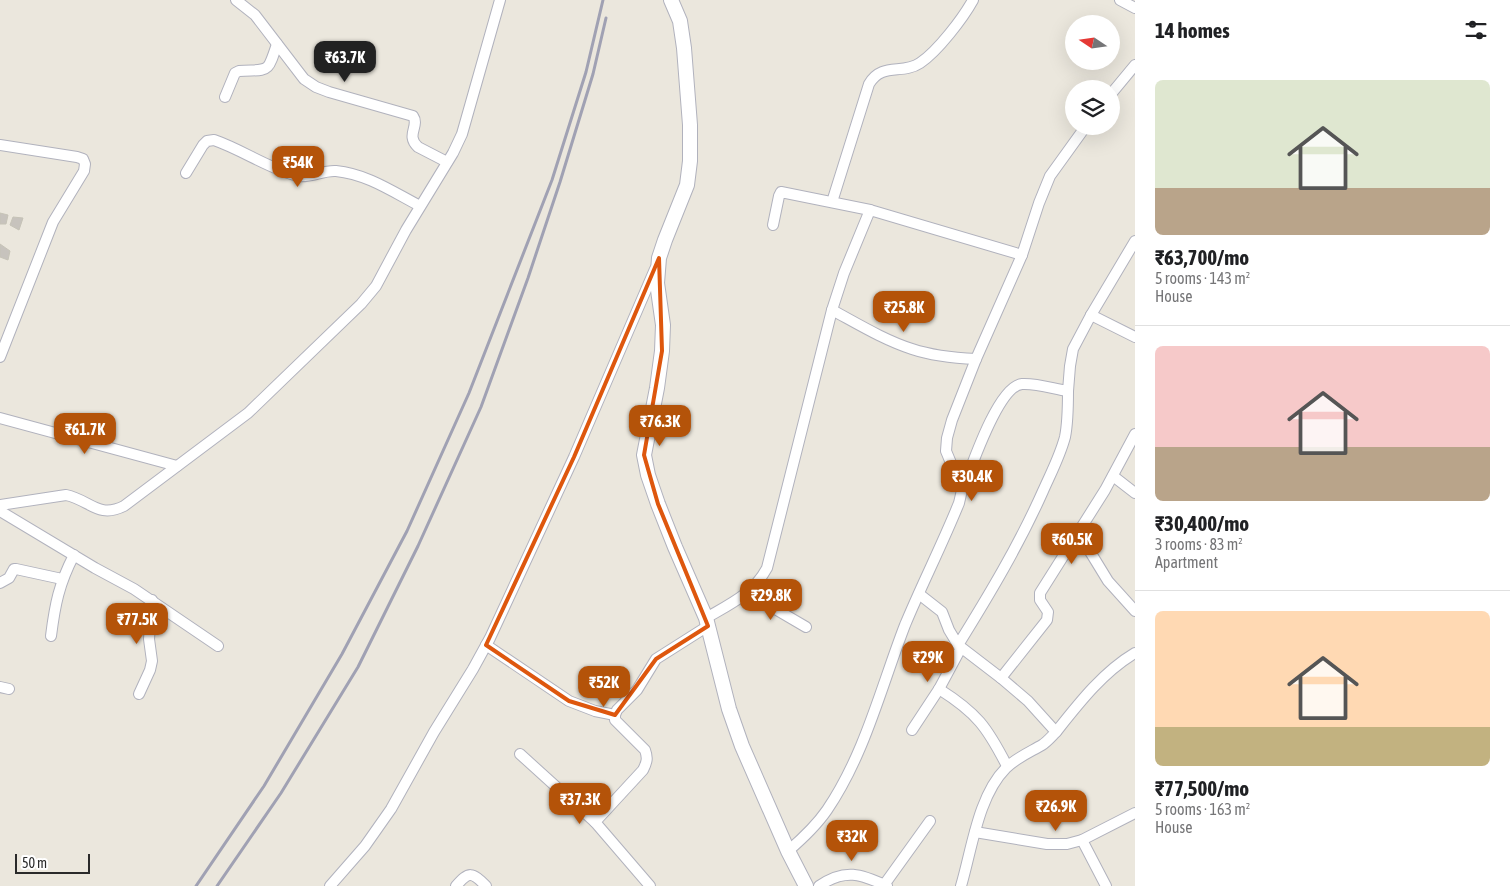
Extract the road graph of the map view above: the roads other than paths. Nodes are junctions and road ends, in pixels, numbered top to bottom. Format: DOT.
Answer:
graph roads {
  1 [pos="236,0"];
  2 [pos="500,0"];
  3 [pos="671,0"];
  4 [pos="973,0"];
  5 [pos="1120,0"];
  6 [pos="1135,8"];
  7 [pos="277,44"];
  8 [pos="1135,65"];
  9 [pos="1120,83"];
  10 [pos="225,97"];
  11 [pos="1080,135"];
  12 [pos="0,145"];
  13 [pos="448,162"];
  14 [pos="186,173"];
  15 [pos="832,202"];
  16 [pos="420,206"];
  17 [pos="870,210"];
  18 [pos="774,225"];
  19 [pos="1135,241"];
  20 [pos="1022,255"];
  21 [pos="659,258"];
  22 [pos="832,310"];
  23 [pos="1091,315"];
  24 [pos="1135,337"];
  25 [pos="0,358"];
  26 [pos="976,359"];
  27 [pos="1068,392"];
  28 [pos="0,418"];
  29 [pos="1135,434"];
  30 [pos="178,466"];
  31 [pos="1113,476"];
  32 [pos="962,490"];
  33 [pos="1135,493"];
  34 [pos="0,505"];
  35 [pos="0,511"];
  36 [pos="1078,532"];
  37 [pos="74,555"];
  38 [pos="62,579"];
  39 [pos="0,583"];
  40 [pos="748,593"];
  41 [pos="919,594"];
  42 [pos="152,600"];
  43 [pos="1135,611"];
  44 [pos="707,622"];
  45 [pos="806,627"];
  46 [pos="51,636"];
  47 [pos="486,645"];
  48 [pos="218,646"];
  49 [pos="959,646"];
  50 [pos="1135,653"];
  51 [pos="1001,678"];
  52 [pos="939,689"];
  53 [pos="139,694"];
  54 [pos="615,715"];
  55 [pos="912,730"];
  56 [pos="1056,732"];
  57 [pos="520,754"];
  58 [pos="1007,766"];
  59 [pos="1134,814"];
  60 [pos="930,821"];
  61 [pos="595,822"];
  62 [pos="975,832"];
  63 [pos="1082,840"];
  64 [pos="788,851"];
  65 [pos="885,885"];
  66 [pos="330,886"];
  67 [pos="456,886"];
  68 [pos="486,886"];
  69 [pos="650,886"];
  70 [pos="806,886"];
  71 [pos="820,886"];
  72 [pos="961,886"];
  73 [pos="1106,886"];
  1 -- 7 [label="street"];
  2 -- 13 [label="street"];
  3 -- 21 [label="main road"];
  4 -- 15 [label="street"];
  5 -- 6 [label="street"];
  7 -- 10 [label="street"];
  7 -- 13 [label="street"];
  8 -- 9 [label="street"];
  11 -- 20 [label="street"];
  12 -- 25 [label="street"];
  13 -- 16 [label="street"];
  14 -- 16 [label="street"];
  15 -- 17 [label="street"];
  15 -- 18 [label="street"];
  16 -- 30 [label="street"];
  17 -- 20 [label="street"];
  17 -- 22 [label="street"];
  19 -- 23 [label="street"];
  20 -- 26 [label="street"];
  21 -- 44 [label="main road"];
  21 -- 47 [label="street"];
  22 -- 26 [label="street"];
  22 -- 40 [label="street"];
  23 -- 24 [label="street"];
  23 -- 27 [label="street"];
  26 -- 32 [label="street"];
  27 -- 32 [label="street"];
  27 -- 49 [label="street"];
  28 -- 30 [label="street"];
  29 -- 31 [label="street"];
  30 -- 34 [label="street"];
  31 -- 33 [label="street"];
  31 -- 36 [label="street"];
  32 -- 41 [label="street"];
  35 -- 37 [label="street"];
  36 -- 43 [label="street"];
  36 -- 51 [label="street"];
  37 -- 38 [label="street"];
  37 -- 42 [label="street"];
  38 -- 39 [label="street"];
  38 -- 46 [label="street"];
  40 -- 44 [label="street"];
  40 -- 45 [label="street"];
  41 -- 49 [label="street"];
  41 -- 64 [label="street"];
  42 -- 48 [label="street"];
  42 -- 53 [label="street"];
  44 -- 54 [label="street"];
  44 -- 64 [label="main road"];
  47 -- 54 [label="street"];
  47 -- 66 [label="street"];
  49 -- 51 [label="street"];
  49 -- 52 [label="street"];
  50 -- 56 [label="street"];
  51 -- 56 [label="street"];
  52 -- 55 [label="street"];
  52 -- 58 [label="street"];
  54 -- 61 [label="street"];
  56 -- 58 [label="street"];
  57 -- 61 [label="street"];
  58 -- 62 [label="street"];
  59 -- 63 [label="street"];
  60 -- 65 [label="street"];
  61 -- 69 [label="street"];
  62 -- 63 [label="street"];
  62 -- 72 [label="street"];
  63 -- 73 [label="street"];
  64 -- 70 [label="main road"];
  65 -- 71 [label="street"];
  67 -- 68 [label="street"];
}
